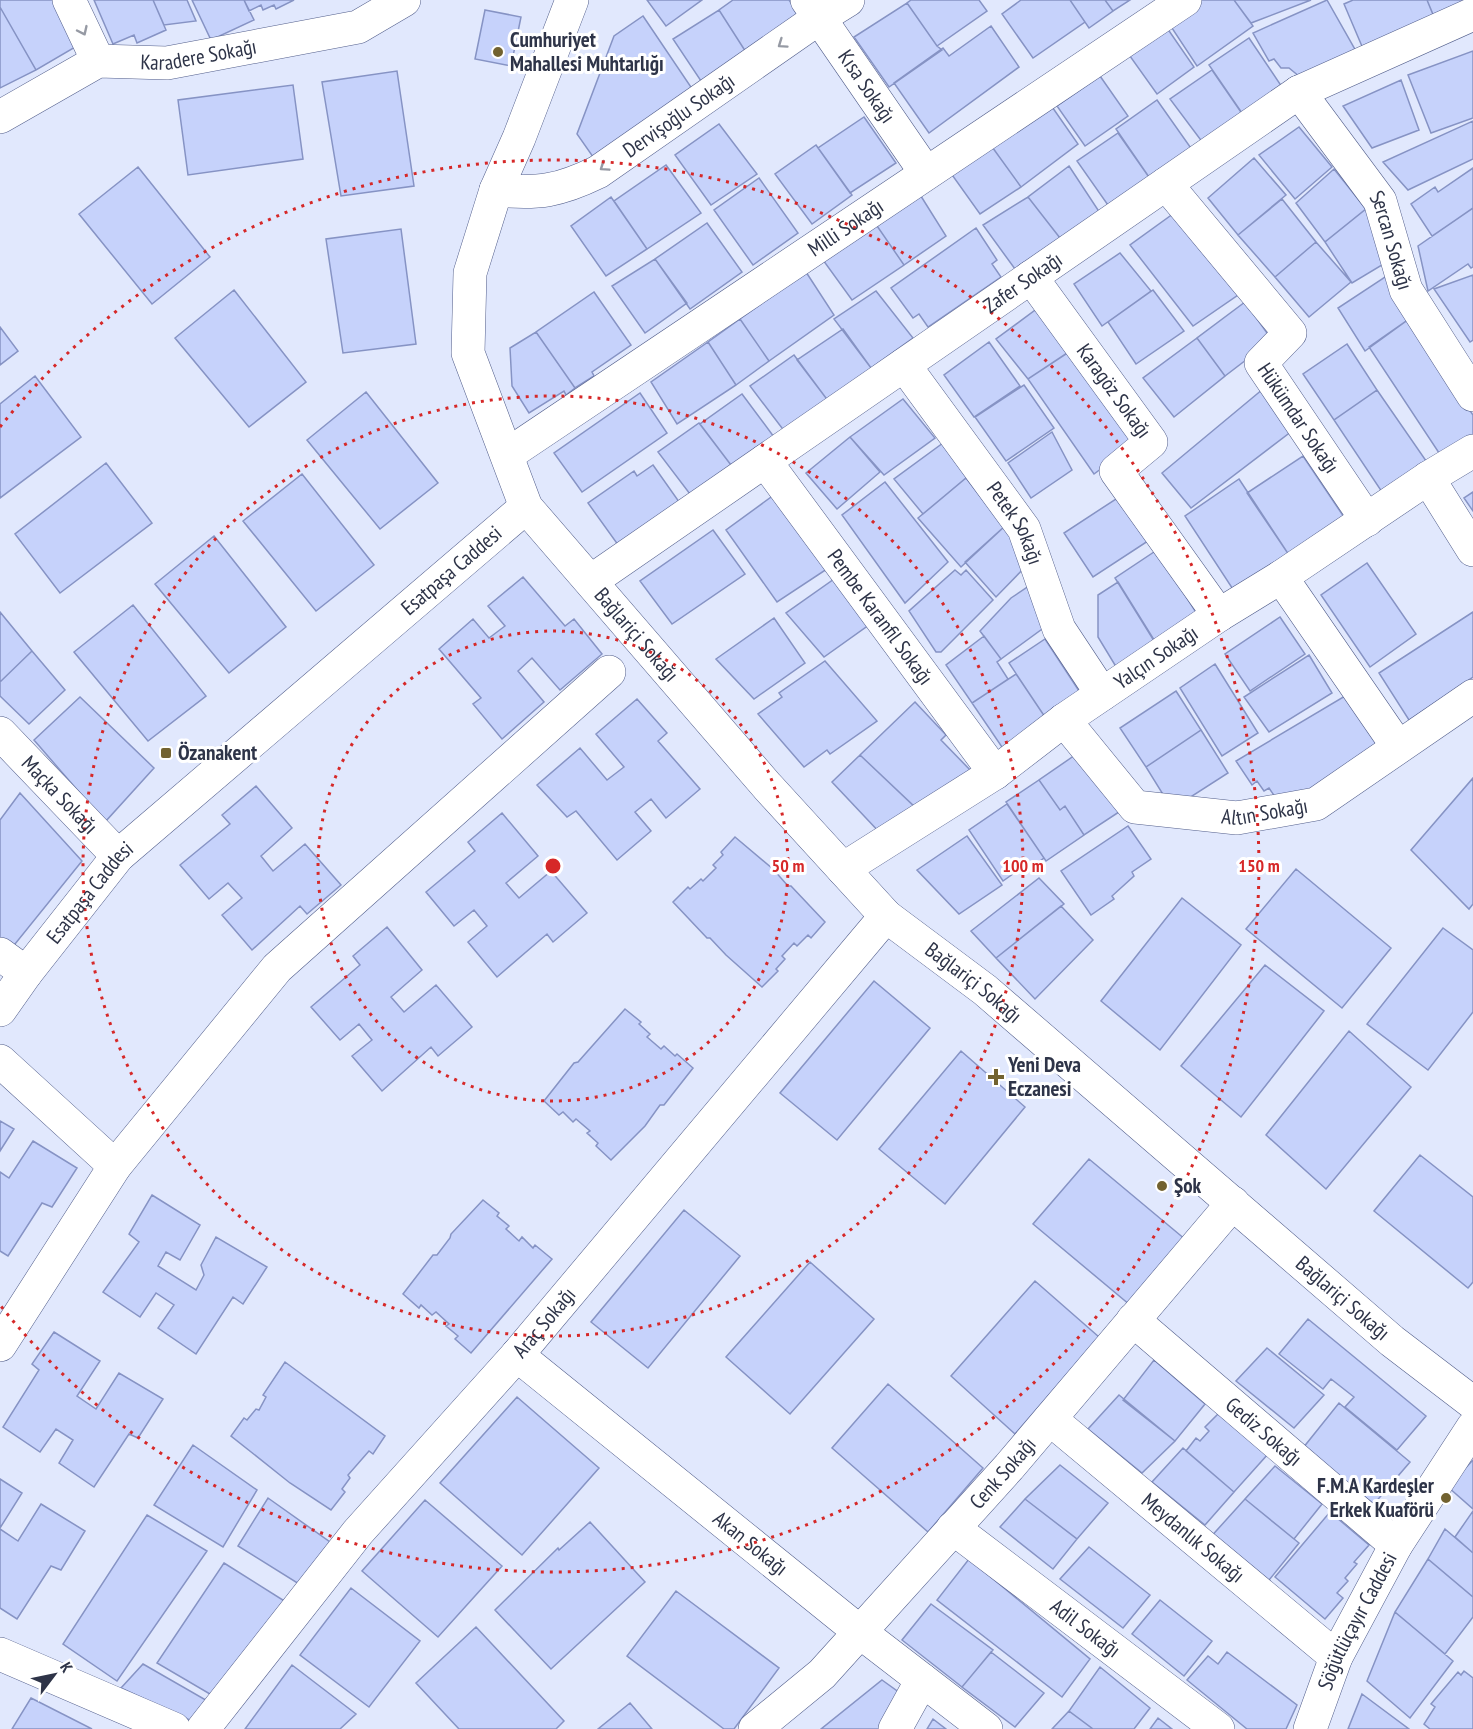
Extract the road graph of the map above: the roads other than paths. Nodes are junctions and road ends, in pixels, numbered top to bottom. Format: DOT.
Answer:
graph roads {
  1 [pos="69,0"];
  2 [pos="404,0"];
  3 [pos="572,0"];
  4 [pos="848,0"];
  5 [pos="1185,0"];
  6 [pos="813,9"];
  7 [pos="1473,14"];
  8 [pos="98,61"];
  9 [pos="1299,92"];
  10 [pos="0,117"];
  11 [pos="926,173"];
  12 [pos="1166,184"];
  13 [pos="496,190"];
  14 [pos="1031,277"];
  15 [pos="904,365"];
  16 [pos="1473,395"];
  17 [pos="1473,451"];
  18 [pos="507,455"];
  19 [pos="765,461"];
  20 [pos="1428,478"];
  21 [pos="526,507"];
  22 [pos="1367,520"];
  23 [pos="1473,550"];
  24 [pos="1281,577"];
  25 [pos="591,581"];
  26 [pos="1218,615"];
  27 [pos="609,672"];
  28 [pos="1102,694"];
  29 [pos="1473,696"];
  30 [pos="1064,720"];
  31 [pos="0,733"];
  32 [pos="1398,747"];
  33 [pos="995,773"];
  34 [pos="118,855"];
  35 [pos="843,869"];
  36 [pos="886,915"];
  37 [pos="0,954"];
  38 [pos="26,973"];
  39 [pos="0,1010"];
  40 [pos="0,1061"];
  41 [pos="115,1166"];
  42 [pos="1233,1203"];
  43 [pos="1133,1320"];
  44 [pos="0,1345"];
  45 [pos="517,1355"];
  46 [pos="1473,1404"];
  47 [pos="1050,1419"];
  48 [pos="1473,1427"];
  49 [pos="953,1528"];
  50 [pos="1396,1545"];
  51 [pos="860,1632"];
  52 [pos="0,1654"];
  53 [pos="1336,1658"];
  54 [pos="922,1680"];
  55 [pos="174,1729"];
  56 [pos="203,1729"];
  57 [pos="755,1729"];
  58 [pos="895,1729"];
  59 [pos="986,1729"];
  60 [pos="1218,1729"];
  61 [pos="1310,1729"];
  1 -- 8 [label="street, one-way"];
  2 -- 8 [label="street, Karadere Sokağı"];
  3 -- 13 [label="street"];
  4 -- 6 [label="street, Dervişoğlu Sokağı"];
  5 -- 11 [label="street, Milli Sokağı"];
  6 -- 11 [label="street, Kısa Sokağı"];
  6 -- 13 [label="street, Dervişoğlu Sokağı, one-way"];
  7 -- 9 [label="street, Zafer Sokağı"];
  8 -- 10 [label="street"];
  9 -- 12 [label="street, Zafer Sokağı"];
  9 -- 16 [label="street, Sercan Sokağı"];
  11 -- 18 [label="street, Milli Sokağı"];
  12 -- 14 [label="street, Zafer Sokağı"];
  12 -- 22 [label="street, Hükümdar Sokağı"];
  13 -- 18 [label="street"];
  14 -- 15 [label="street, Zafer Sokağı"];
  14 -- 26 [label="street, Karagöz Sokağı"];
  15 -- 19 [label="street, Zafer Sokağı"];
  15 -- 28 [label="street, Petek Sokağı"];
  17 -- 20 [label="street, Yalçın Sokağı"];
  18 -- 21 [label="street"];
  19 -- 25 [label="street, Zafer Sokağı"];
  19 -- 33 [label="street, Pembe Karanfil Sokağı"];
  20 -- 22 [label="street, Yalçın Sokağı"];
  20 -- 23 [label="street"];
  21 -- 25 [label="street, Bağlariçi Sokağı"];
  21 -- 34 [label="street, Esatpaşa Caddesi"];
  22 -- 24 [label="street, Yalçın Sokağı"];
  24 -- 26 [label="street, Yalçın Sokağı"];
  24 -- 32 [label="street"];
  25 -- 35 [label="street, Bağlariçi Sokağı"];
  26 -- 28 [label="street, Yalçın Sokağı"];
  27 -- 41 [label="street"];
  28 -- 30 [label="street, Yalçın Sokağı"];
  29 -- 32 [label="street, Altın Sokağı"];
  30 -- 32 [label="street, Altın Sokağı"];
  30 -- 33 [label="street, Yalçın Sokağı"];
  31 -- 34 [label="street, Maçka Sokağı"];
  33 -- 35 [label="street, Yalçın Sokağı"];
  34 -- 38 [label="street, Esatpaşa Caddesi"];
  35 -- 36 [label="street, Bağlariçi Sokağı"];
  36 -- 42 [label="street, Bağlariçi Sokağı"];
  36 -- 45 [label="street, Araç Sokağı"];
  37 -- 38 [label="street"];
  38 -- 39 [label="street, Esatpaşa Caddesi"];
  40 -- 41 [label="street"];
  41 -- 44 [label="street"];
  42 -- 43 [label="street, Cenk Sokağı"];
  42 -- 46 [label="street, Bağlariçi Sokağı"];
  43 -- 47 [label="street, Cenk Sokağı"];
  43 -- 50 [label="street, Gediz Sokağı"];
  45 -- 51 [label="street, Akan Sokağı"];
  45 -- 56 [label="street, Araç Sokağı"];
  47 -- 49 [label="street, Cenk Sokağı"];
  47 -- 53 [label="street, Meydanlık Sokağı"];
  48 -- 50 [label="street, Söğütlüçayır Caddesi"];
  49 -- 51 [label="street, Cenk Sokağı"];
  49 -- 60 [label="street, Adil Sokağı"];
  50 -- 53 [label="street, Söğütlüçayır Caddesi"];
  51 -- 54 [label="street, Akan Sokağı"];
  51 -- 57 [label="street, Cenk Sokağı"];
  52 -- 55 [label="street"];
  53 -- 61 [label="street, Söğütlüçayır Caddesi"];
  54 -- 58 [label="street"];
  54 -- 59 [label="street, Akan Sokağı"];
}
